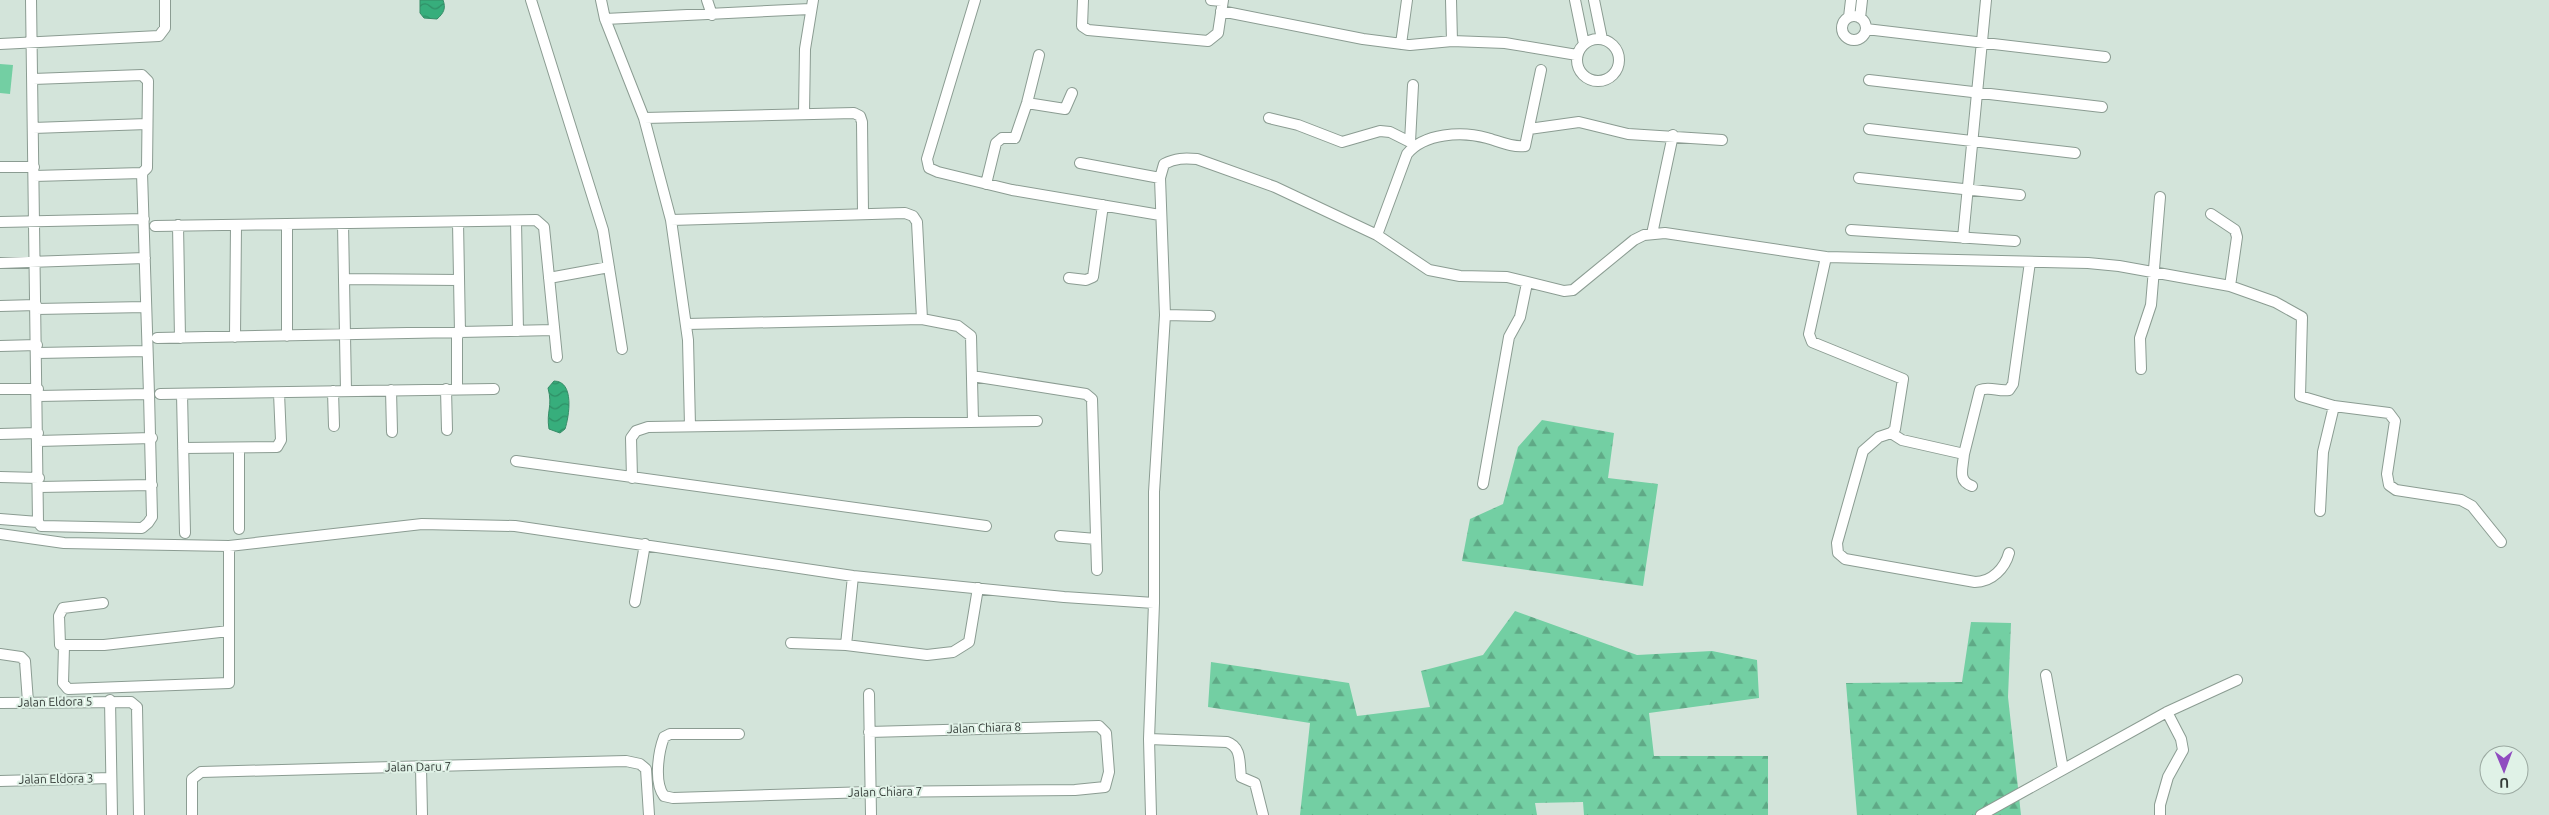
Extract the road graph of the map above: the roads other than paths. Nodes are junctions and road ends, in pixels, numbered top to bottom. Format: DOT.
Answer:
graph roads {
  1 [pos="31,0"];
  2 [pos="165,0"];
  3 [pos="530,0"];
  4 [pos="601,0"];
  5 [pos="707,0"];
  6 [pos="975,0"];
  7 [pos="1082,0"];
  8 [pos="1211,0"];
  9 [pos="1407,0"];
  10 [pos="1451,0"];
  11 [pos="1575,0"];
  12 [pos="1594,0"];
  13 [pos="1851,0"];
  14 [pos="1862,0"];
  15 [pos="1986,0"];
  16 [pos="1222,4"];
  17 [pos="812,5"];
  18 [pos="712,15"];
  19 [pos="1848,17"];
  20 [pos="1860,18"];
  21 [pos="605,19"];
  22 [pos="1866,29"];
  23 [pos="1602,39"];
  24 [pos="1452,41"];
  25 [pos="1982,42"];
  26 [pos="32,43"];
  27 [pos="0,44"];
  28 [pos="1401,44"];
  29 [pos="1584,44"];
  30 [pos="1039,55"];
  31 [pos="1577,56"];
  32 [pos="2105,57"];
  33 [pos="1541,70"];
  34 [pos="33,79"];
  35 [pos="1869,80"];
  36 [pos="1413,85"];
  37 [pos="1072,93"];
  38 [pos="1977,93"];
  39 [pos="1027,103"];
  40 [pos="2102,107"];
  41 [pos="804,113"];
  42 [pos="644,118"];
  43 [pos="1269,118"];
  44 [pos="147,124"];
  45 [pos="33,128"];
  46 [pos="1529,129"];
  47 [pos="1869,129"];
  48 [pos="1673,135"];
  49 [pos="1722,140"];
  50 [pos="1972,141"];
  51 [pos="1412,144"];
  52 [pos="2075,153"];
  53 [pos="1080,163"];
  54 [pos="0,167"];
  55 [pos="34,171"];
  56 [pos="142,173"];
  57 [pos="1160,178"];
  58 [pos="1859,178"];
  59 [pos="986,184"];
  60 [pos="1967,189"];
  61 [pos="2020,195"];
  62 [pos="2160,197"];
  63 [pos="1103,205"];
  64 [pos="863,213"];
  65 [pos="2211,214"];
  66 [pos="1160,215"];
  67 [pos="144,219"];
  68 [pos="670,220"];
  69 [pos="35,221"];
  70 [pos="516,221"];
  71 [pos="0,222"];
  72 [pos="458,222"];
  73 [pos="287,224"];
  74 [pos="343,224"];
  75 [pos="178,225"];
  76 [pos="236,225"];
  77 [pos="154,226"];
  78 [pos="1851,230"];
  79 [pos="1652,234"];
  80 [pos="1377,235"];
  81 [pos="1963,238"];
  82 [pos="2015,241"];
  83 [pos="1826,257"];
  84 [pos="145,258"];
  85 [pos="36,262"];
  86 [pos="2030,262"];
  87 [pos="0,263"];
  88 [pos="609,267"];
  89 [pos="2153,273"];
  90 [pos="549,278"];
  91 [pos="1069,278"];
  92 [pos="344,279"];
  93 [pos="459,280"];
  94 [pos="1527,283"];
  95 [pos="2230,286"];
  96 [pos="0,306"];
  97 [pos="36,307"];
  98 [pos="146,308"];
  99 [pos="1165,315"];
  100 [pos="1210,316"];
  101 [pos="922,319"];
  102 [pos="687,324"];
  103 [pos="554,330"];
  104 [pos="518,331"];
  105 [pos="458,333"];
  106 [pos="345,335"];
  107 [pos="287,336"];
  108 [pos="235,337"];
  109 [pos="157,338"];
  110 [pos="180,338"];
  111 [pos="0,346"];
  112 [pos="37,349"];
  113 [pos="622,350"];
  114 [pos="147,351"];
  115 [pos="557,357"];
  116 [pos="2141,369"];
  117 [pos="972,376"];
  118 [pos="0,388"];
  119 [pos="451,389"];
  120 [pos="494,389"];
  121 [pos="391,390"];
  122 [pos="334,391"];
  123 [pos="346,391"];
  124 [pos="38,392"];
  125 [pos="279,393"];
  126 [pos="155,394"];
  127 [pos="182,394"];
  128 [pos="2334,406"];
  129 [pos="973,422"];
  130 [pos="1037,422"];
  131 [pos="334,426"];
  132 [pos="690,426"];
  133 [pos="447,430"];
  134 [pos="392,432"];
  135 [pos="1891,433"];
  136 [pos="0,434"];
  137 [pos="38,437"];
  138 [pos="152,438"];
  139 [pos="183,448"];
  140 [pos="239,448"];
  141 [pos="1964,454"];
  142 [pos="516,461"];
  143 [pos="0,477"];
  144 [pos="632,478"];
  145 [pos="39,483"];
  146 [pos="1483,484"];
  147 [pos="152,485"];
  148 [pos="1972,486"];
  149 [pos="2320,511"];
  150 [pos="0,519"];
  151 [pos="38,522"];
  152 [pos="986,526"];
  153 [pos="239,529"];
  154 [pos="185,533"];
  155 [pos="0,534"];
  156 [pos="1060,536"];
  157 [pos="1096,539"];
  158 [pos="2501,542"];
  159 [pos="646,544"];
  160 [pos="229,546"];
  161 [pos="2009,553"];
  162 [pos="1097,570"];
  163 [pos="853,576"];
  164 [pos="978,588"];
  165 [pos="635,602"];
  166 [pos="103,603"];
  167 [pos="1154,603"];
  168 [pos="230,631"];
  169 [pos="791,643"];
  170 [pos="846,645"];
  171 [pos="64,646"];
  172 [pos="0,654"];
  173 [pos="2046,675"];
  174 [pos="2237,680"];
  175 [pos="869,694"];
  176 [pos="110,700"];
  177 [pos="28,702"];
  178 [pos="0,703"];
  179 [pos="2167,712"];
  180 [pos="869,732"];
  181 [pos="740,734"];
  182 [pos="1149,739"];
  183 [pos="421,767"];
  184 [pos="2062,769"];
  185 [pos="111,778"];
  186 [pos="0,781"];
  187 [pos="1105,788"];
  188 [pos="870,792"];
  189 [pos="112,815"];
  190 [pos="139,815"];
  191 [pos="192,815"];
  192 [pos="422,815"];
  193 [pos="649,815"];
  194 [pos="871,815"];
  195 [pos="1151,815"];
  196 [pos="1263,815"];
  197 [pos="1981,815"];
  198 [pos="2160,815"];
  1 -- 26 [label="street"];
  2 -- 26 [label="street"];
  3 -- 88 [label="street"];
  4 -- 21 [label="street"];
  5 -- 18 [label="street"];
  6 -- 59 [label="street"];
  7 -- 16 [label="street"];
  8 -- 16 [label="street"];
  9 -- 28 [label="street"];
  10 -- 24 [label="street"];
  11 -- 29 [label="street"];
  12 -- 23 [label="street"];
  13 -- 19 [label="street"];
  14 -- 20 [label="street"];
  15 -- 25 [label="street"];
  16 -- 28 [label="street"];
  17 -- 18 [label="street"];
  17 -- 41 [label="street"];
  18 -- 21 [label="street"];
  19 -- 20 [label="street"];
  19 -- 22 [label="street"];
  20 -- 22 [label="street"];
  21 -- 42 [label="street"];
  22 -- 25 [label="street"];
  23 -- 29 [label="street"];
  23 -- 31 [label="street"];
  24 -- 28 [label="street"];
  24 -- 31 [label="street"];
  25 -- 32 [label="street"];
  25 -- 38 [label="street"];
  26 -- 27 [label="street"];
  26 -- 34 [label="street"];
  29 -- 31 [label="street"];
  30 -- 39 [label="street"];
  33 -- 46 [label="street"];
  34 -- 44 [label="street"];
  34 -- 45 [label="street"];
  35 -- 38 [label="street"];
  36 -- 51 [label="street"];
  37 -- 39 [label="street"];
  38 -- 40 [label="street"];
  38 -- 50 [label="street"];
  39 -- 59 [label="street"];
  41 -- 42 [label="street"];
  41 -- 64 [label="street"];
  42 -- 68 [label="street"];
  43 -- 51 [label="street"];
  44 -- 45 [label="street"];
  44 -- 56 [label="street"];
  45 -- 55 [label="street"];
  46 -- 48 [label="street"];
  46 -- 51 [label="street"];
  47 -- 50 [label="street"];
  48 -- 49 [label="street"];
  48 -- 79 [label="street"];
  50 -- 52 [label="street"];
  50 -- 60 [label="street"];
  51 -- 80 [label="street"];
  53 -- 57 [label="street"];
  54 -- 55 [label="street"];
  55 -- 56 [label="street"];
  55 -- 69 [label="street"];
  56 -- 67 [label="street"];
  57 -- 66 [label="street"];
  57 -- 80 [label="street"];
  58 -- 60 [label="street"];
  59 -- 63 [label="street"];
  60 -- 61 [label="street"];
  60 -- 81 [label="street"];
  62 -- 89 [label="street"];
  63 -- 66 [label="street"];
  63 -- 91 [label="street"];
  64 -- 68 [label="street"];
  64 -- 101 [label="street"];
  65 -- 95 [label="street"];
  66 -- 99 [label="street"];
  67 -- 69 [label="street"];
  67 -- 84 [label="street"];
  68 -- 102 [label="street"];
  69 -- 71 [label="street"];
  69 -- 85 [label="street"];
  70 -- 72 [label="street"];
  70 -- 90 [label="street"];
  70 -- 104 [label="street"];
  72 -- 74 [label="street"];
  72 -- 93 [label="street"];
  73 -- 74 [label="street"];
  73 -- 76 [label="street"];
  73 -- 107 [label="street"];
  74 -- 92 [label="street"];
  75 -- 76 [label="street"];
  75 -- 77 [label="street"];
  75 -- 110 [label="street"];
  76 -- 108 [label="street"];
  78 -- 81 [label="street"];
  79 -- 83 [label="street"];
  79 -- 94 [label="street"];
  80 -- 94 [label="street"];
  81 -- 82 [label="street"];
  83 -- 86 [label="street"];
  83 -- 135 [label="street"];
  84 -- 85 [label="street"];
  84 -- 98 [label="street"];
  85 -- 87 [label="street"];
  85 -- 97 [label="street"];
  86 -- 89 [label="street"];
  86 -- 141 [label="street"];
  88 -- 90 [label="street"];
  88 -- 113 [label="street"];
  89 -- 95 [label="street"];
  89 -- 116 [label="street"];
  90 -- 103 [label="street"];
  92 -- 93 [label="street"];
  92 -- 106 [label="street"];
  93 -- 105 [label="street"];
  94 -- 146 [label="street"];
  95 -- 128 [label="street"];
  96 -- 97 [label="street"];
  97 -- 98 [label="street"];
  97 -- 112 [label="street"];
  98 -- 114 [label="street"];
  99 -- 100 [label="street"];
  99 -- 167 [label="street"];
  101 -- 102 [label="street"];
  101 -- 117 [label="street"];
  102 -- 132 [label="street"];
  103 -- 104 [label="street"];
  103 -- 115 [label="street"];
  104 -- 105 [label="street"];
  105 -- 106 [label="street"];
  105 -- 119 [label="street"];
  106 -- 107 [label="street"];
  106 -- 123 [label="street"];
  107 -- 108 [label="street"];
  108 -- 110 [label="street"];
  109 -- 110 [label="street"];
  111 -- 112 [label="street"];
  112 -- 114 [label="street"];
  112 -- 124 [label="street"];
  114 -- 126 [label="street"];
  117 -- 129 [label="street"];
  117 -- 157 [label="street"];
  118 -- 124 [label="street"];
  119 -- 120 [label="street"];
  119 -- 121 [label="street"];
  119 -- 133 [label="street"];
  121 -- 123 [label="street"];
  121 -- 134 [label="street"];
  122 -- 123 [label="street"];
  122 -- 125 [label="street"];
  122 -- 131 [label="street"];
  124 -- 126 [label="street"];
  124 -- 137 [label="street"];
  125 -- 127 [label="street"];
  125 -- 140 [label="street"];
  126 -- 127 [label="street"];
  126 -- 138 [label="street"];
  127 -- 139 [label="street"];
  128 -- 149 [label="street"];
  128 -- 158 [label="street"];
  129 -- 130 [label="street"];
  129 -- 132 [label="street"];
  132 -- 144 [label="street"];
  135 -- 141 [label="street"];
  135 -- 161 [label="street"];
  136 -- 137 [label="street"];
  137 -- 138 [label="street"];
  137 -- 145 [label="street"];
  138 -- 147 [label="street"];
  139 -- 140 [label="street"];
  139 -- 154 [label="street"];
  140 -- 153 [label="street"];
  141 -- 148 [label="street"];
  142 -- 144 [label="street"];
  143 -- 145 [label="street"];
  144 -- 152 [label="street"];
  145 -- 147 [label="street"];
  145 -- 151 [label="street"];
  147 -- 151 [label="street"];
  150 -- 151 [label="street"];
  155 -- 160 [label="street"];
  156 -- 157 [label="street"];
  157 -- 162 [label="street"];
  159 -- 160 [label="street"];
  159 -- 163 [label="street"];
  159 -- 165 [label="street"];
  160 -- 168 [label="street"];
  163 -- 164 [label="street"];
  163 -- 170 [label="street"];
  164 -- 167 [label="street"];
  164 -- 170 [label="street"];
  166 -- 171 [label="street"];
  167 -- 182 [label="street"];
  168 -- 171 [label="street"];
  168 -- 171 [label="street"];
  169 -- 170 [label="street"];
  172 -- 177 [label="street"];
  173 -- 184 [label="street"];
  174 -- 179 [label="street"];
  175 -- 180 [label="street"];
  176 -- 177 [label="street, Jalan Eldora 5"];
  176 -- 185 [label="street"];
  176 -- 190 [label="street, Jalan Eldora 5"];
  177 -- 178 [label="street, Jalan Eldora 5"];
  179 -- 184 [label="street"];
  179 -- 198 [label="street"];
  180 -- 187 [label="street, Jalan Chiara 8"];
  180 -- 188 [label="street"];
  181 -- 188 [label="street, Jalan Chiara 7"];
  182 -- 195 [label="street"];
  182 -- 196 [label="street"];
  183 -- 191 [label="street, Jalan Daru 7"];
  183 -- 192 [label="street"];
  183 -- 193 [label="street, Jalan Daru 7"];
  184 -- 197 [label="street"];
  185 -- 186 [label="street, Jalan Eldora 3"];
  185 -- 189 [label="street"];
  187 -- 188 [label="street, Jalan Chiara 7"];
  188 -- 194 [label="street"];
}
